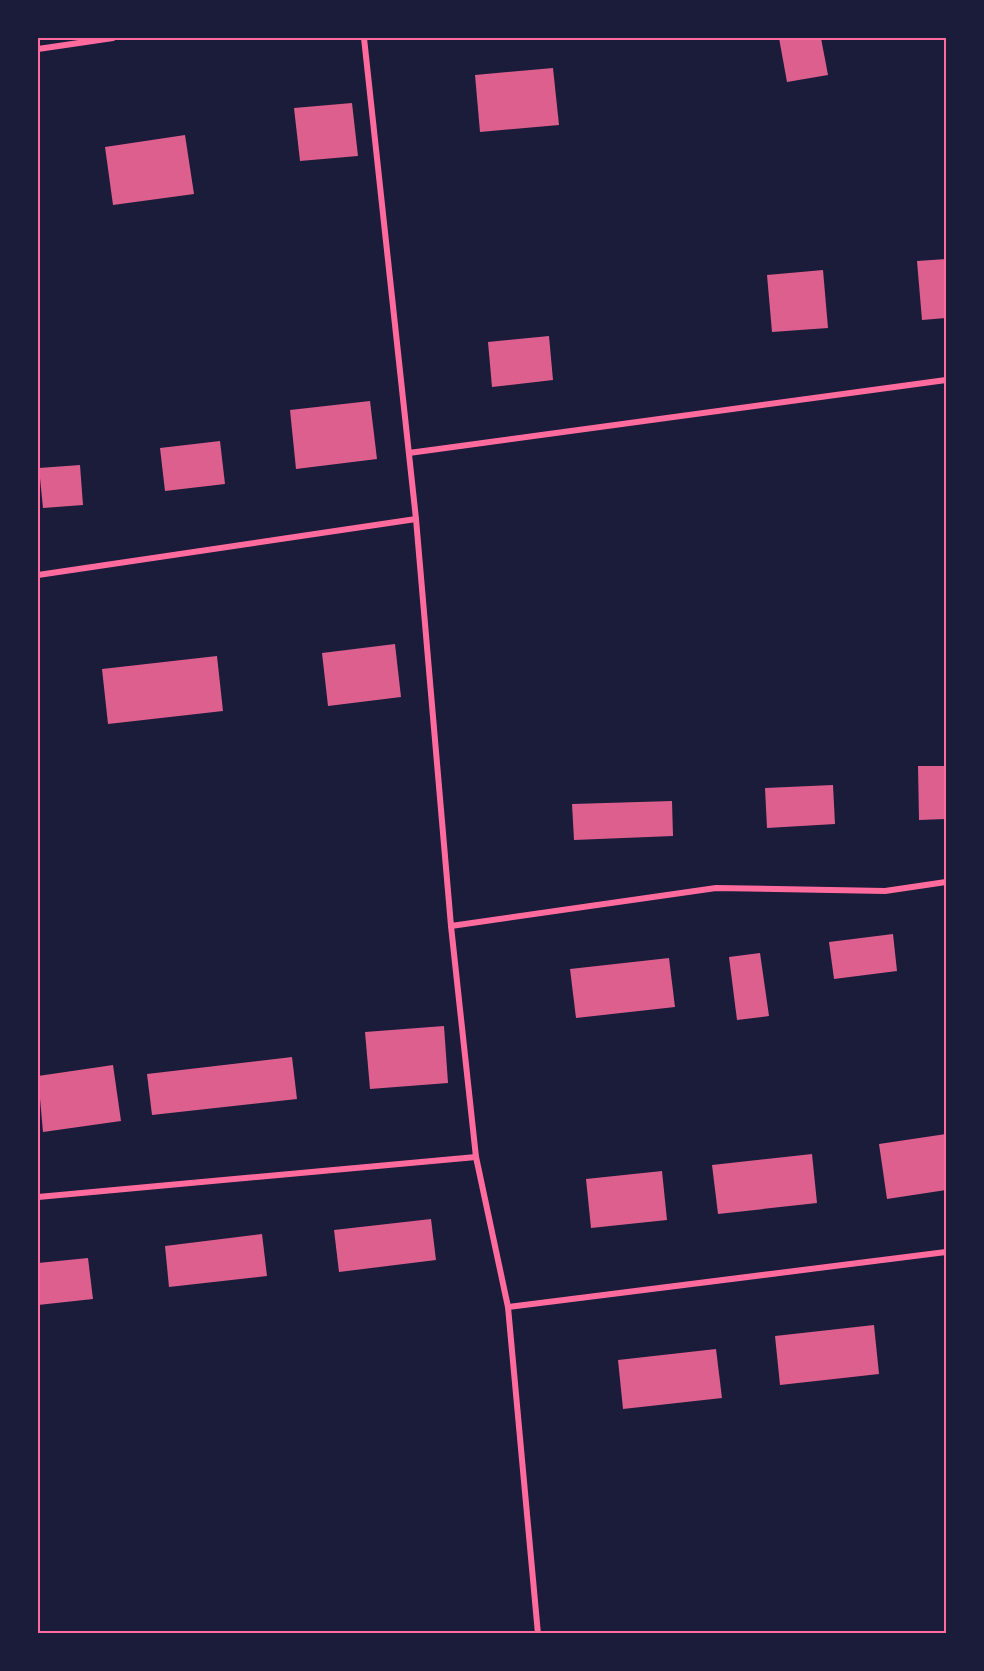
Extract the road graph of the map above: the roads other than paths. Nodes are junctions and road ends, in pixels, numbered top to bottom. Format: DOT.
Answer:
graph roads {
  1 [pos="113,38"];
  2 [pos="364,38"];
  3 [pos="38,49"];
  4 [pos="946,380"];
  5 [pos="409,453"];
  6 [pos="416,519"];
  7 [pos="38,575"];
  8 [pos="946,882"];
  9 [pos="451,926"];
  10 [pos="476,1157"];
  11 [pos="38,1197"];
  12 [pos="946,1252"];
  13 [pos="508,1307"];
  14 [pos="538,1634"];
  1 -- 3 [label="street"];
  2 -- 5 [label="street"];
  4 -- 5 [label="street"];
  5 -- 6 [label="street"];
  6 -- 7 [label="street"];
  6 -- 9 [label="street"];
  8 -- 9 [label="street"];
  9 -- 10 [label="street"];
  10 -- 11 [label="street"];
  10 -- 13 [label="street"];
  12 -- 13 [label="street"];
  13 -- 14 [label="street"];
}
